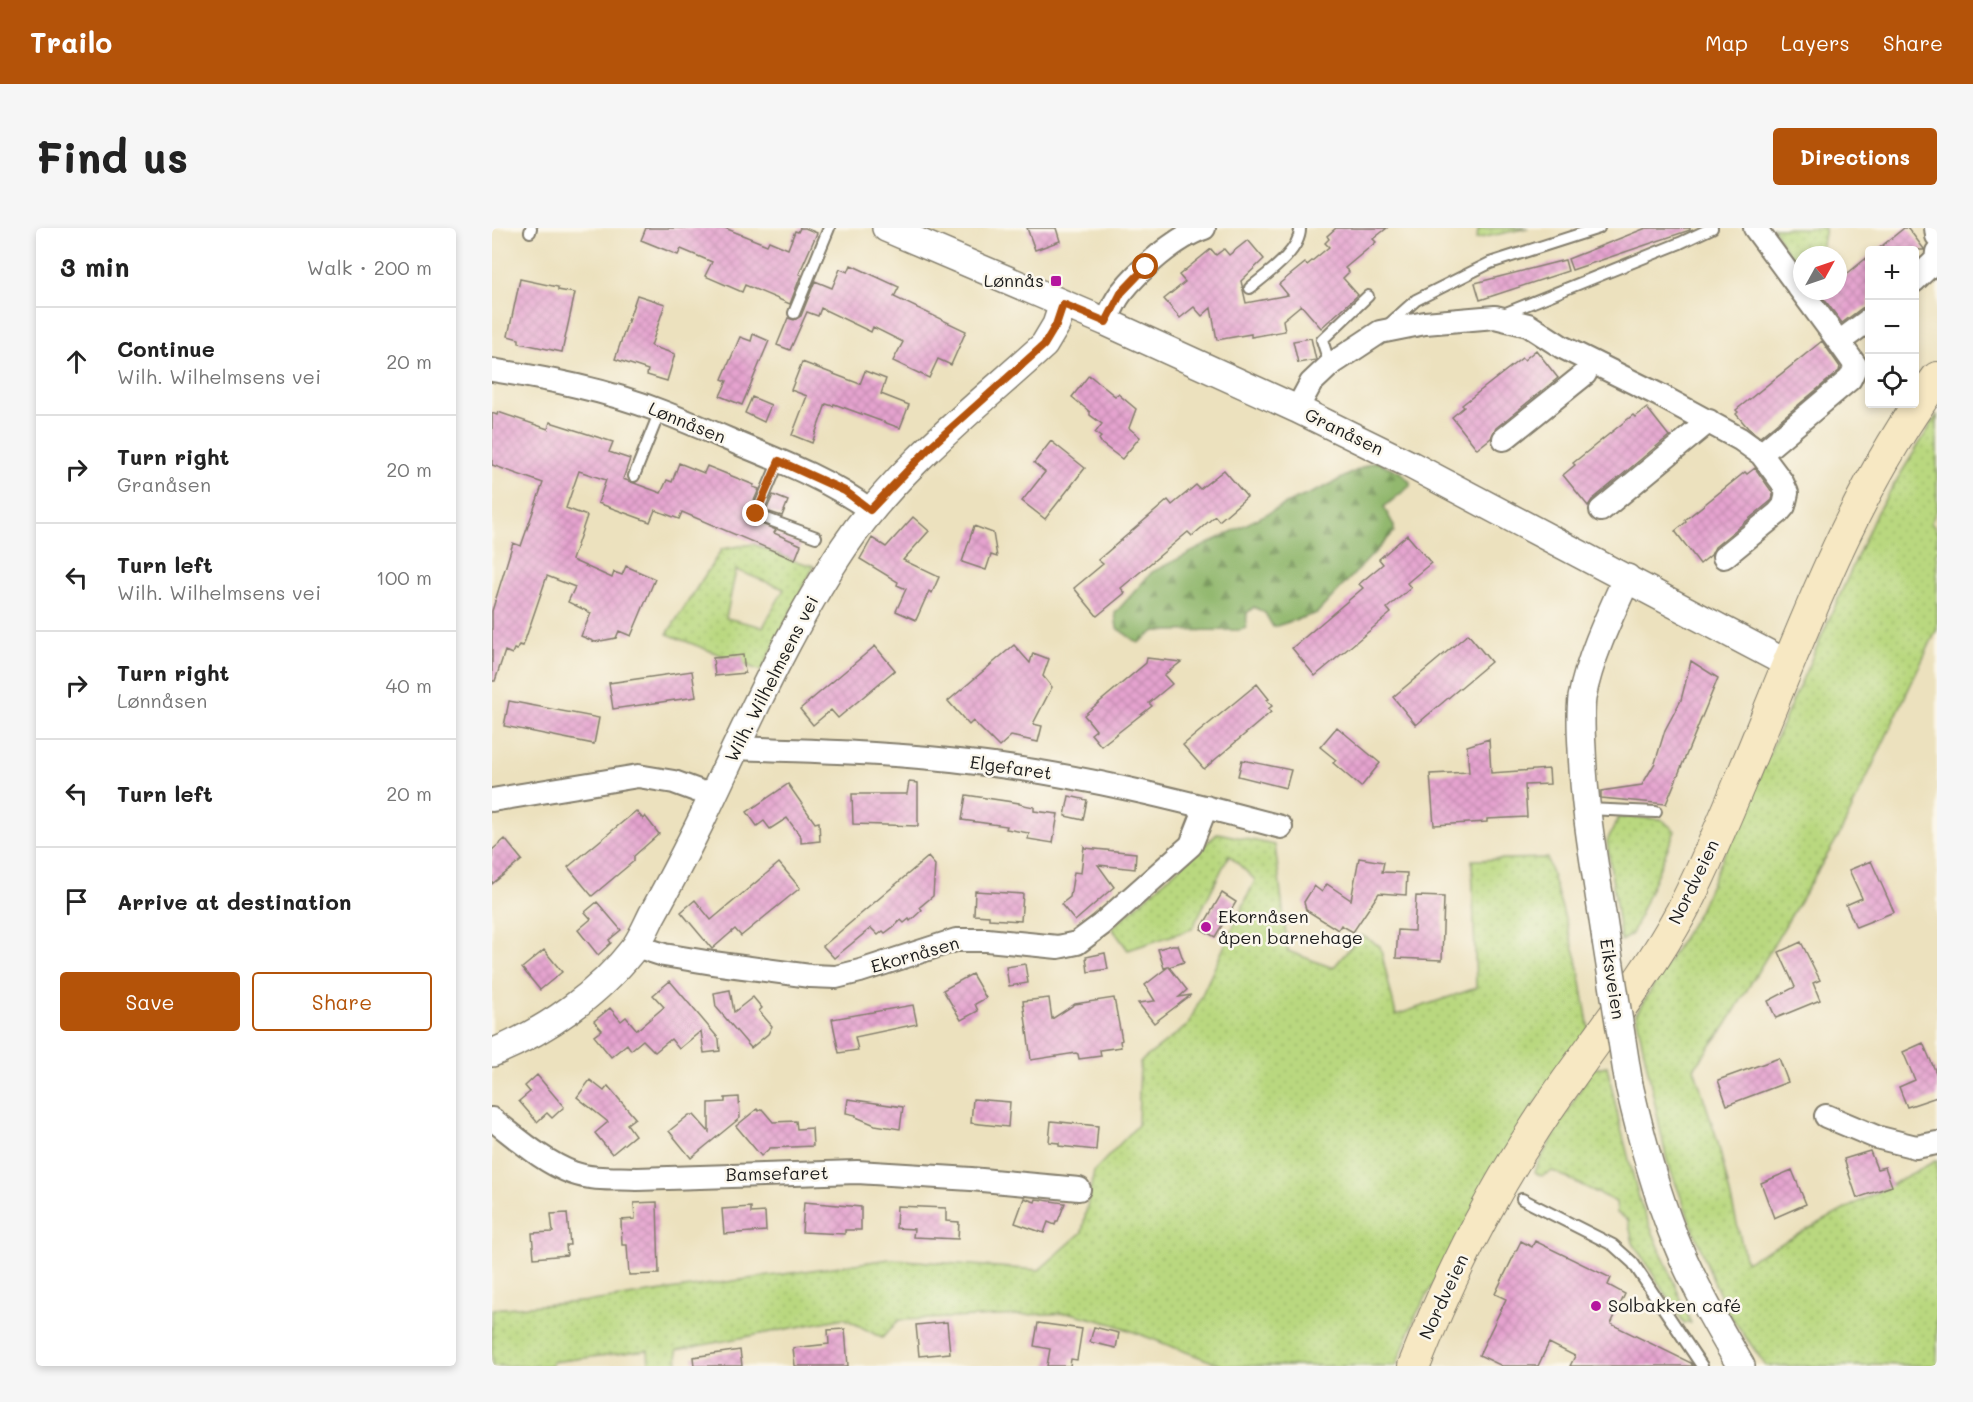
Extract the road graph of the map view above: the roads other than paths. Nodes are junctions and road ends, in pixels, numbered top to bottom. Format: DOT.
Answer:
graph roads {
  1 [pos="829,228"];
  2 [pos="886,228"];
  3 [pos="1204,228"];
  4 [pos="1300,228"];
  5 [pos="1599,228"];
  6 [pos="1712,228"];
  7 [pos="1755,228"];
  8 [pos="1936,228"];
  9 [pos="1937,236"];
  10 [pos="1937,252"];
  11 [pos="1919,277"];
  12 [pos="1250,288"];
  13 [pos="1368,296"];
  14 [pos="1063,304"];
  15 [pos="794,312"];
  16 [pos="1495,317"];
  17 [pos="1106,322"];
  18 [pos="1865,322"];
  19 [pos="1380,332"];
  20 [pos="1839,342"];
  21 [pos="1590,363"];
  22 [pos="1330,364"];
  23 [pos="492,370"];
  24 [pos="1937,378"];
  25 [pos="1297,409"];
  26 [pos="660,411"];
  27 [pos="1709,421"];
  28 [pos="1504,439"];
  29 [pos="1761,454"];
  30 [pos="779,461"];
  31 [pos="634,476"];
  32 [pos="870,510"];
  33 [pos="1601,510"];
  34 [pos="816,537"];
  35 [pos="1725,557"];
  36 [pos="1627,578"];
  37 [pos="1788,664"];
  38 [pos="735,748"];
  39 [pos="712,796"];
  40 [pos="492,800"];
  41 [pos="1206,807"];
  42 [pos="1587,809"];
  43 [pos="1656,812"];
  44 [pos="1281,827"];
  45 [pos="636,946"];
  46 [pos="492,1053"];
  47 [pos="1826,1116"];
  48 [pos="492,1119"];
  49 [pos="1937,1143"];
  50 [pos="1079,1189"];
  51 [pos="1522,1199"];
  52 [pos="1414,1366"];
  53 [pos="1702,1366"];
  54 [pos="1741,1366"];
  1 -- 15 [label="lane"];
  2 -- 14 [label="street, Granåsen"];
  3 -- 17 [label="street"];
  4 -- 12 [label="lane"];
  5 -- 19 [label="lane"];
  6 -- 16 [label="lane"];
  7 -- 20 [label="street"];
  8 -- 9 [label="street"];
  10 -- 11 [label="street"];
  13 -- 22 [label="lane"];
  14 -- 17 [label="street, Granåsen"];
  14 -- 32 [label="street, Wilh. Wilhelmsens vei"];
  16 -- 19 [label="street"];
  16 -- 21 [label="street"];
  17 -- 25 [label="street, Granåsen"];
  18 -- 20 [label="street"];
  19 -- 22 [label="street"];
  20 -- 29 [label="street"];
  21 -- 27 [label="street"];
  21 -- 28 [label="street"];
  22 -- 25 [label="street"];
  23 -- 26 [label="street, Lønnåsen"];
  24 -- 37 [label="main road, Nordveien"];
  25 -- 36 [label="street, Granåsen"];
  26 -- 30 [label="street, Lønnåsen"];
  26 -- 31 [label="lane"];
  27 -- 29 [label="street"];
  27 -- 33 [label="street"];
  29 -- 35 [label="street"];
  30 -- 32 [label="street, Lønnåsen"];
  30 -- 34 [label="lane"];
  32 -- 38 [label="street, Wilh. Wilhelmsens vei"];
  36 -- 37 [label="street, Granåsen"];
  36 -- 42 [label="street, Eiksveien"];
  37 -- 52 [label="main road, Nordveien"];
  38 -- 39 [label="street, Wilh. Wilhelmsens vei"];
  38 -- 41 [label="street, Elgefaret"];
  39 -- 40 [label="street"];
  39 -- 45 [label="street, Wilh. Wilhelmsens vei"];
  41 -- 44 [label="street, Elgefaret"];
  41 -- 45 [label="street, Ekornåsen"];
  42 -- 43 [label="lane"];
  42 -- 54 [label="street, Eiksveien, bridge"];
  45 -- 46 [label="street, Wilh. Wilhelmsens vei"];
  47 -- 49 [label="street"];
  48 -- 50 [label="street, Bamsefaret"];
  51 -- 53 [label="lane"];
}
